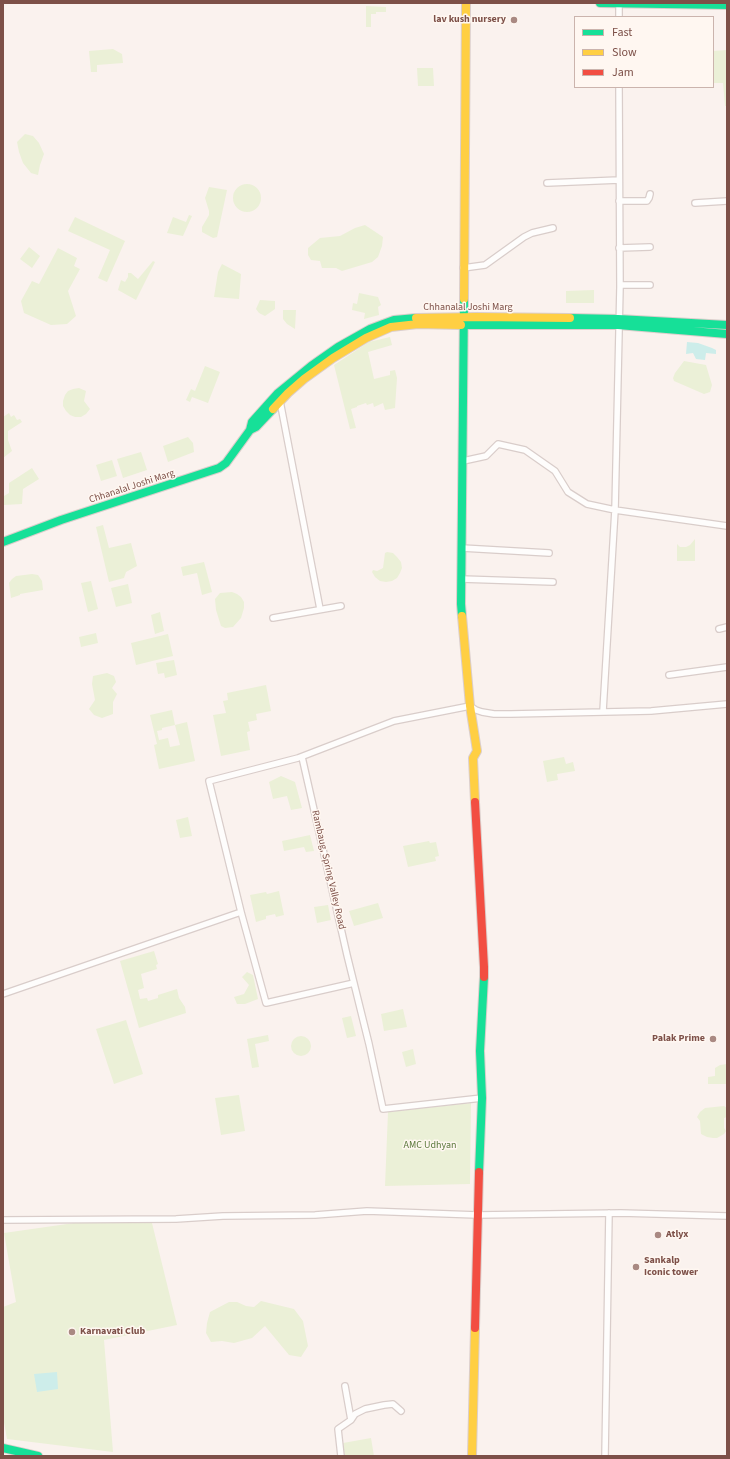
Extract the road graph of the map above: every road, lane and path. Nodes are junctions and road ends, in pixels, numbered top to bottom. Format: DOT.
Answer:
graph roads {
  1 [pos="466,3"];
  2 [pos="600,3"];
  3 [pos="619,3"];
  4 [pos="727,5"];
  5 [pos="619,16"];
  6 [pos="619,88"];
  7 [pos="619,180"];
  8 [pos="547,183"];
  9 [pos="650,194"];
  10 [pos="619,201"];
  11 [pos="727,201"];
  12 [pos="694,203"];
  13 [pos="553,228"];
  14 [pos="650,247"];
  15 [pos="619,248"];
  16 [pos="463,268"];
  17 [pos="620,285"];
  18 [pos="650,285"];
  19 [pos="463,321"];
  20 [pos="618,322"];
  21 [pos="391,324"];
  22 [pos="727,325"];
  23 [pos="727,334"];
  24 [pos="280,401"];
  25 [pos="250,430"];
  26 [pos="463,461"];
  27 [pos="615,510"];
  28 [pos="727,526"];
  29 [pos="3,542"];
  30 [pos="462,548"];
  31 [pos="549,553"];
  32 [pos="462,578"];
  33 [pos="553,582"];
  34 [pos="341,606"];
  35 [pos="320,609"];
  36 [pos="273,618"];
  37 [pos="727,628"];
  38 [pos="719,629"];
  39 [pos="727,667"];
  40 [pos="669,675"];
  41 [pos="727,704"];
  42 [pos="470,706"];
  43 [pos="603,711"];
  44 [pos="302,757"];
  45 [pos="241,912"];
  46 [pos="354,983"];
  47 [pos="3,994"];
  48 [pos="482,1098"];
  49 [pos="609,1213"];
  50 [pos="477,1215"];
  51 [pos="727,1216"];
  52 [pos="3,1220"];
  53 [pos="345,1386"];
  54 [pos="401,1411"];
  55 [pos="350,1420"];
  56 [pos="3,1448"];
  57 [pos="38,1456"];
  58 [pos="341,1456"];
  59 [pos="472,1456"];
  60 [pos="605,1456"];
  1 -- 16 [label="street"];
  2 -- 3 [label="street"];
  3 -- 4 [label="street"];
  3 -- 5 [label="street"];
  6 -- 7 [label="street"];
  7 -- 8 [label="street"];
  7 -- 10 [label="street"];
  9 -- 10 [label="street"];
  10 -- 15 [label="street"];
  11 -- 12 [label="street"];
  13 -- 16 [label="street"];
  14 -- 15 [label="street"];
  15 -- 17 [label="street"];
  16 -- 19 [label="street"];
  17 -- 18 [label="street"];
  17 -- 20 [label="street"];
  19 -- 20 [label="street, Chhanalal Joshi Marg"];
  19 -- 21 [label="street, Chhanalal Joshi Marg"];
  19 -- 26 [label="street"];
  20 -- 22 [label="street, Chhanalal Joshi Marg"];
  20 -- 23 [label="street, Chhanalal Joshi Marg"];
  20 -- 27 [label="street"];
  21 -- 24 [label="street, Chhanalal Joshi Marg"];
  21 -- 25 [label="street, Chhanalal Joshi Marg"];
  24 -- 25 [label="street, Chhanalal Joshi Marg"];
  24 -- 35 [label="street"];
  25 -- 29 [label="street, Chhanalal Joshi Marg"];
  26 -- 27 [label="street"];
  26 -- 30 [label="street"];
  27 -- 28 [label="street"];
  27 -- 43 [label="street"];
  30 -- 31 [label="street"];
  30 -- 32 [label="street"];
  32 -- 33 [label="street"];
  32 -- 42 [label="street"];
  34 -- 35 [label="street"];
  35 -- 36 [label="street"];
  37 -- 38 [label="street"];
  39 -- 40 [label="street"];
  41 -- 43 [label="street"];
  42 -- 43 [label="street"];
  42 -- 44 [label="street"];
  42 -- 48 [label="street"];
  44 -- 45 [label="street"];
  44 -- 46 [label="street, Rambaug, Spring Valley Road"];
  45 -- 46 [label="street"];
  45 -- 47 [label="street"];
  46 -- 48 [label="street, Rambaug, Spring Valley Road"];
  48 -- 50 [label="street"];
  49 -- 50 [label="street"];
  49 -- 51 [label="street"];
  49 -- 60 [label="street"];
  50 -- 52 [label="street"];
  50 -- 59 [label="street"];
  53 -- 55 [label="street"];
  54 -- 55 [label="street"];
  55 -- 58 [label="street"];
  56 -- 57 [label="street"];
}
